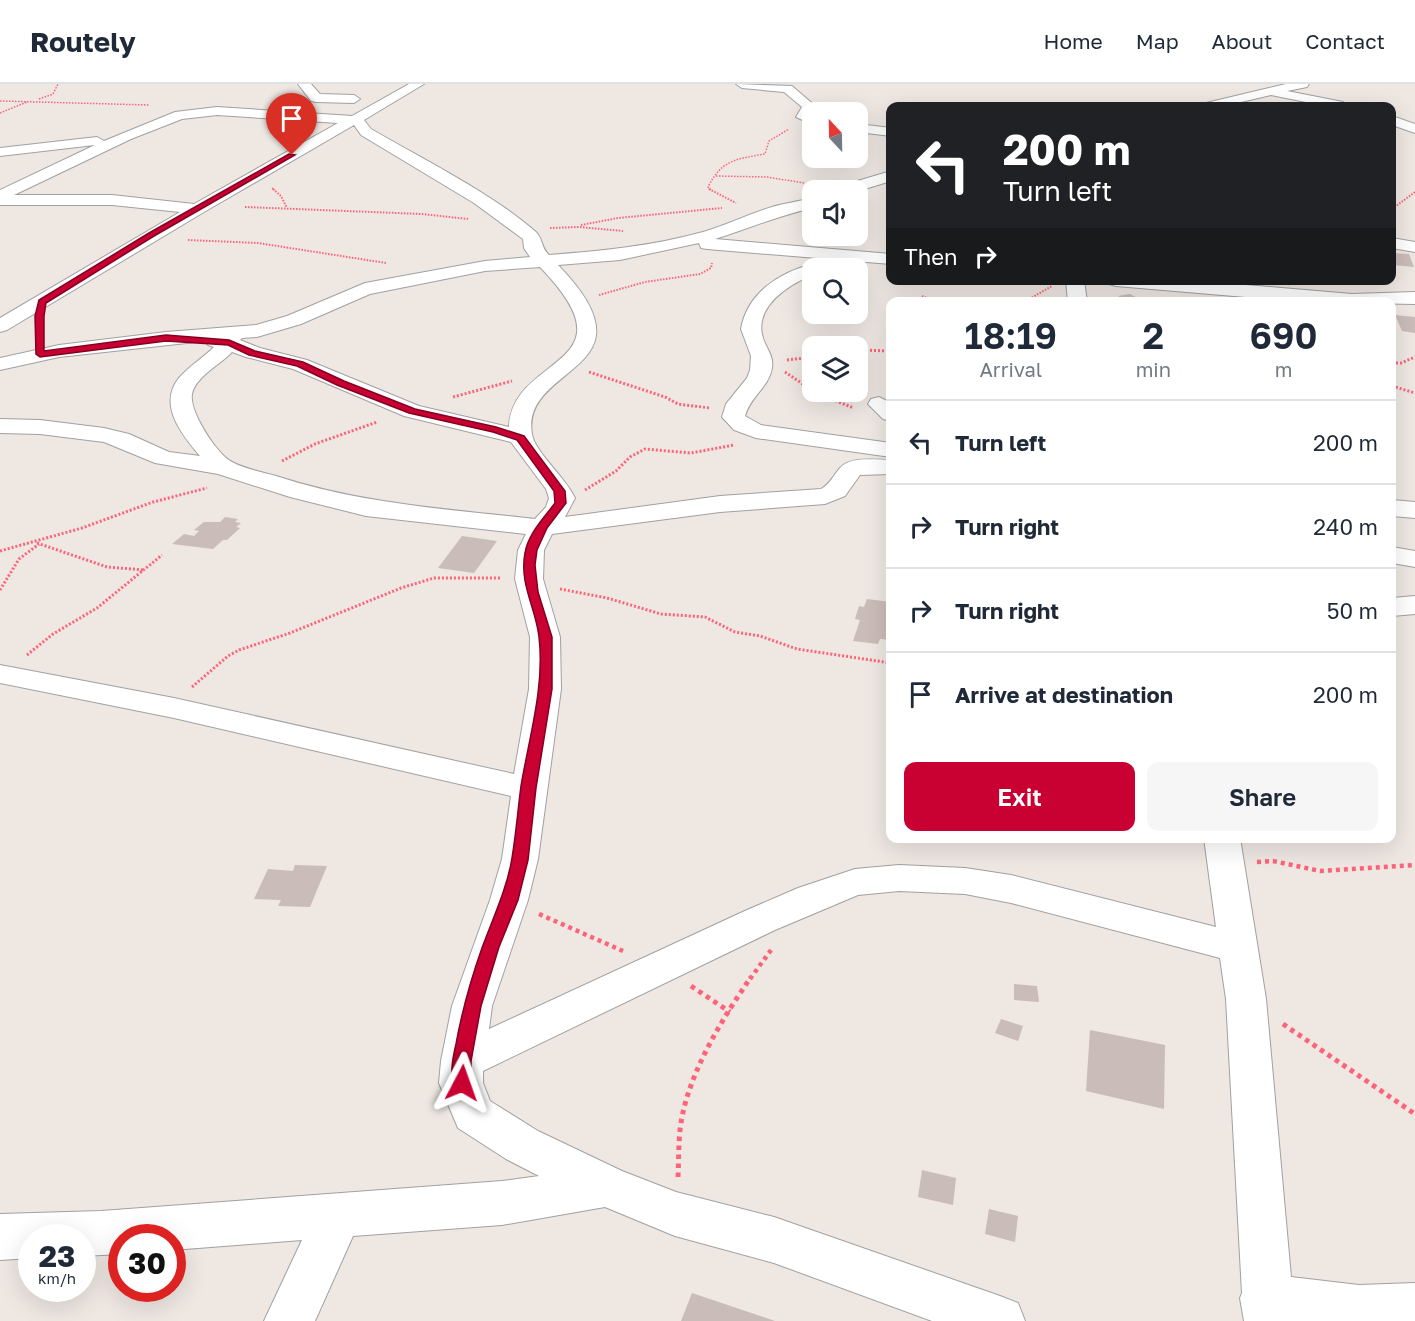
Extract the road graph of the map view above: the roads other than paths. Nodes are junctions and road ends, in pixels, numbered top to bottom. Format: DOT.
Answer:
graph roads {
  1 [pos="304,84"];
  2 [pos="405,84"];
  3 [pos="418,84"];
  4 [pos="742,84"];
  5 [pos="1303,84"];
  6 [pos="1273,92"];
  7 [pos="1337,93"];
  8 [pos="382,101"];
  9 [pos="805,102"];
  10 [pos="1225,102"];
  11 [pos="1323,102"];
  12 [pos="1355,102"];
  13 [pos="357,120"];
  14 [pos="1396,123"];
  15 [pos="868,129"];
  16 [pos="886,131"];
  17 [pos="126,136"];
  18 [pos="1412,136"];
  19 [pos="0,152"];
  20 [pos="886,178"];
  21 [pos="31,180"];
  22 [pos="0,183"];
  23 [pos="868,183"];
  24 [pos="0,198"];
  25 [pos="802,205"];
  26 [pos="196,209"];
  27 [pos="676,244"];
  28 [pos="1396,244"];
  29 [pos="1414,247"];
  30 [pos="885,258"];
  31 [pos="545,262"];
  32 [pos="868,262"];
  33 [pos="802,274"];
  34 [pos="1209,285"];
  35 [pos="1256,285"];
  36 [pos="1269,294"];
  37 [pos="346,296"];
  38 [pos="1310,297"];
  39 [pos="1415,298"];
  40 [pos="1396,299"];
  41 [pos="42,302"];
  42 [pos="0,326"];
  43 [pos="199,336"];
  44 [pos="166,338"];
  45 [pos="232,338"];
  46 [pos="40,354"];
  47 [pos="0,364"];
  48 [pos="0,426"];
  49 [pos="521,438"];
  50 [pos="886,449"];
  51 [pos="886,467"];
  52 [pos="233,471"];
  53 [pos="1396,508"];
  54 [pos="1415,510"];
  55 [pos="542,528"];
  56 [pos="1396,556"];
  57 [pos="1415,559"];
  58 [pos="1415,605"];
  59 [pos="1396,607"];
  60 [pos="4,674"];
  61 [pos="528,788"];
  62 [pos="1225,854"];
  63 [pos="1239,948"];
  64 [pos="462,1061"];
  65 [pos="606,1186"];
  66 [pos="339,1214"];
  67 [pos="0,1237"];
  68 [pos="1415,1308"];
  69 [pos="1267,1309"];
  70 [pos="289,1321"];
  71 [pos="999,1321"];
  1 -- 8 [label="street"];
  2 -- 8 [label="street"];
  3 -- 8 [label="street"];
  4 -- 9 [label="street"];
  5 -- 6 [label="street"];
  6 -- 10 [label="street"];
  6 -- 11 [label="street"];
  7 -- 12 [label="street"];
  8 -- 13 [label="street"];
  13 -- 17 [label="street"];
  13 -- 26 [label="street"];
  13 -- 31 [label="street"];
  14 -- 18 [label="street"];
  15 -- 16 [label="street"];
  17 -- 19 [label="street"];
  17 -- 21 [label="street"];
  20 -- 23 [label="street"];
  21 -- 22 [label="street"];
  21 -- 24 [label="street"];
  24 -- 26 [label="street"];
  25 -- 27 [label="street"];
  26 -- 41 [label="street"];
  27 -- 30 [label="street"];
  27 -- 31 [label="street"];
  28 -- 29 [label="street"];
  30 -- 32 [label="street"];
  31 -- 37 [label="street"];
  31 -- 49 [label="street"];
  33 -- 50 [label="street"];
  34 -- 36 [label="street"];
  35 -- 36 [label="street"];
  36 -- 38 [label="street"];
  37 -- 43 [label="street"];
  37 -- 45 [label="street"];
  39 -- 40 [label="street"];
  41 -- 42 [label="street"];
  41 -- 46 [label="street"];
  43 -- 44 [label="street"];
  43 -- 45 [label="street"];
  44 -- 45 [label="street"];
  44 -- 46 [label="street"];
  45 -- 49 [label="street"];
  45 -- 52 [label="street"];
  46 -- 47 [label="street"];
  48 -- 52 [label="street"];
  49 -- 55 [label="street"];
  51 -- 55 [label="street"];
  52 -- 55 [label="street"];
  53 -- 54 [label="street"];
  55 -- 61 [label="street"];
  56 -- 57 [label="street"];
  58 -- 59 [label="street"];
  60 -- 61 [label="street"];
  61 -- 64 [label="street"];
  62 -- 63 [label="street"];
  63 -- 64 [label="street"];
  63 -- 69 [label="street"];
  64 -- 65 [label="street"];
  65 -- 66 [label="street"];
  65 -- 71 [label="street"];
  66 -- 67 [label="street"];
  66 -- 70 [label="street"];
  68 -- 69 [label="street"];
}
